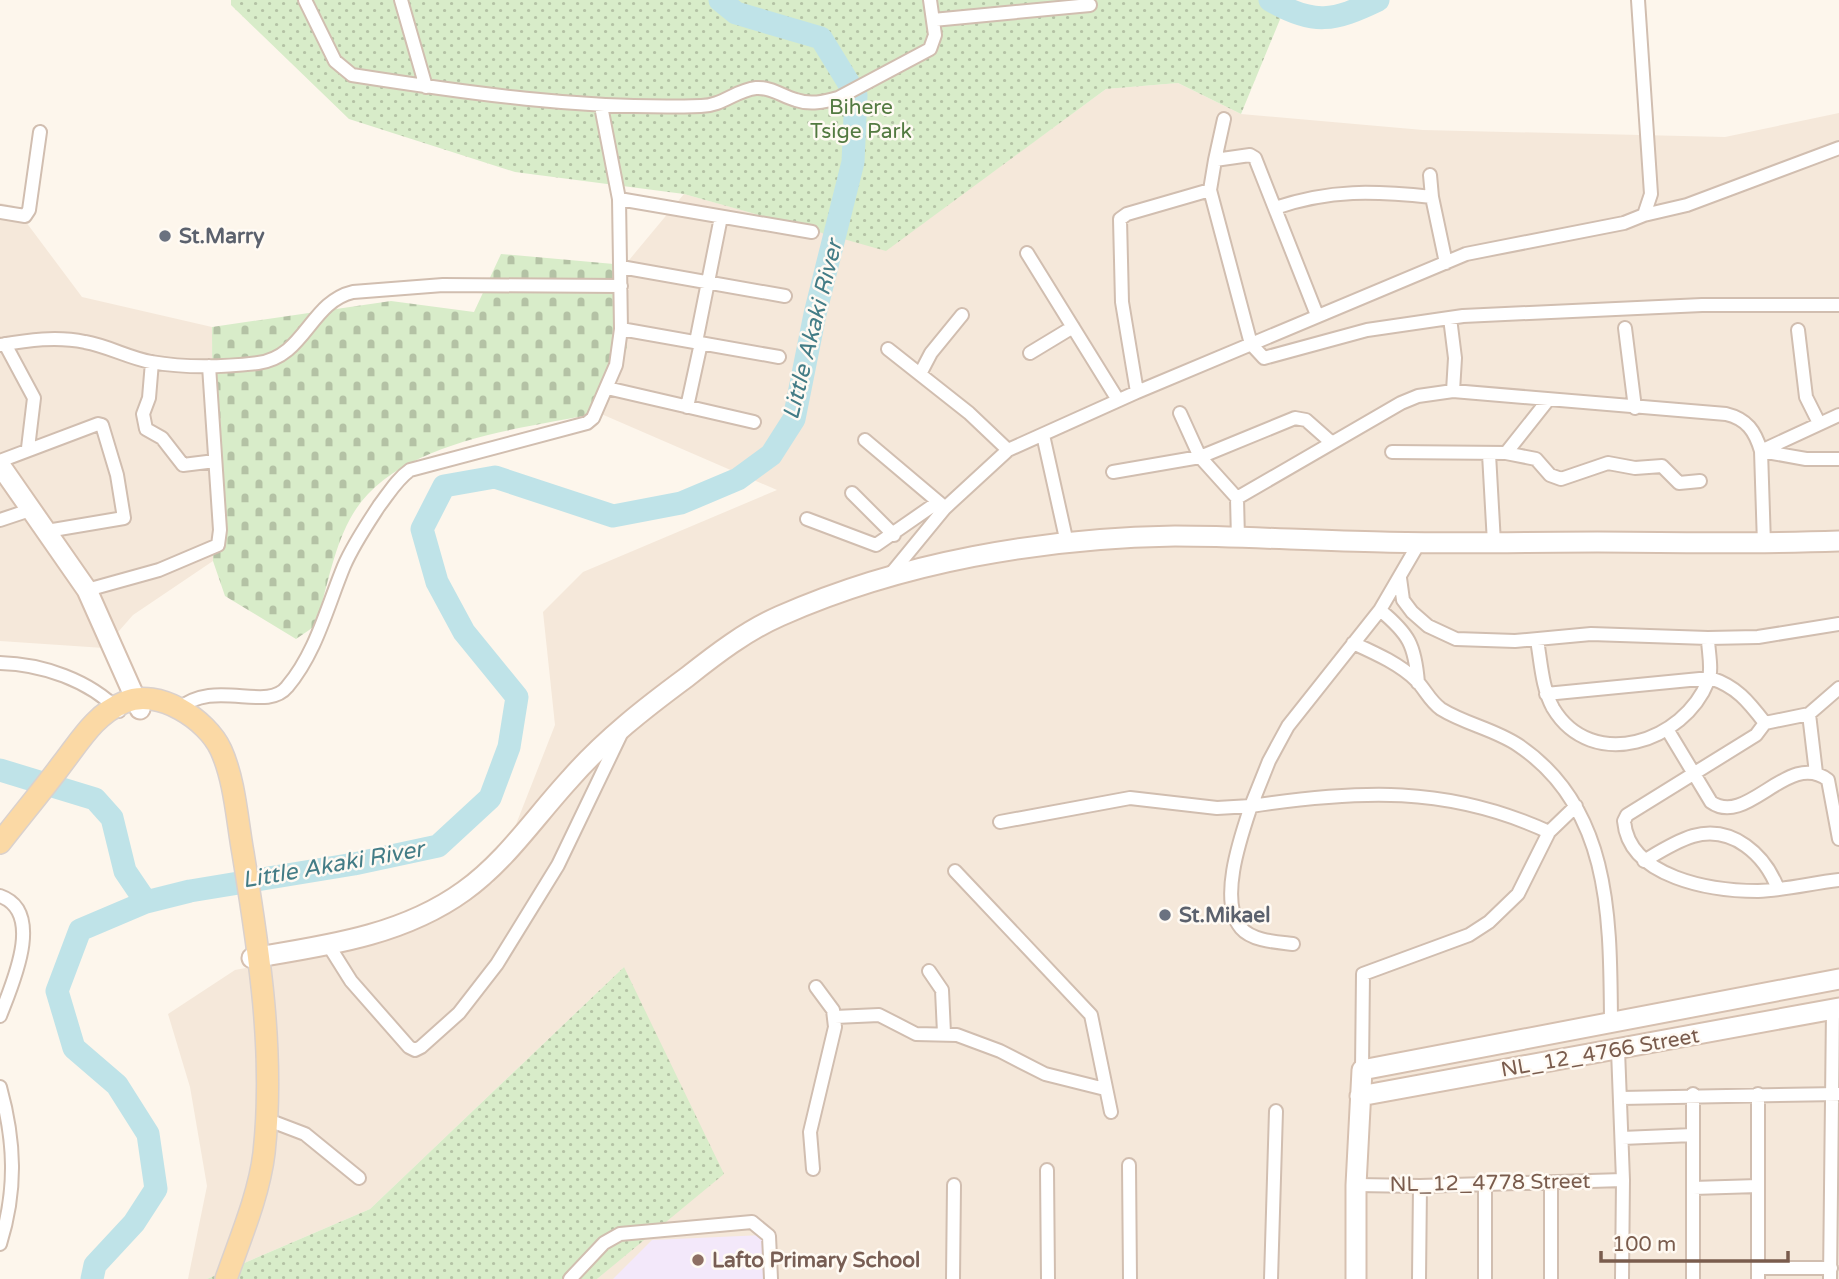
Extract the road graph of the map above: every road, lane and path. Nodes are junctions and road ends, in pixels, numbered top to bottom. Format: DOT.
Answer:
graph roads {
  1 [pos="305,0"];
  2 [pos="401,0"];
  3 [pos="930,0"];
  4 [pos="1638,0"];
  5 [pos="1090,5"];
  6 [pos="933,20"];
  7 [pos="426,86"];
  8 [pos="601,106"];
  9 [pos="1224,119"];
  10 [pos="40,132"];
  11 [pos="1839,148"];
  12 [pos="1215,160"];
  13 [pos="1430,174"];
  14 [pos="1210,190"];
  15 [pos="1432,197"];
  16 [pos="619,199"];
  17 [pos="1275,208"];
  18 [pos="0,212"];
  19 [pos="1644,215"];
  20 [pos="721,217"];
  21 [pos="812,232"];
  22 [pos="1027,253"];
  23 [pos="1446,263"];
  24 [pos="621,267"];
  25 [pos="709,282"];
  26 [pos="621,286"];
  27 [pos="785,296"];
  28 [pos="1839,304"];
  29 [pos="962,315"];
  30 [pos="1317,315"];
  31 [pos="1450,318"];
  32 [pos="1073,327"];
  33 [pos="1625,328"];
  34 [pos="621,329"];
  35 [pos="1798,330"];
  36 [pos="699,343"];
  37 [pos="1251,344"];
  38 [pos="2,345"];
  39 [pos="888,349"];
  40 [pos="1030,353"];
  41 [pos="779,357"];
  42 [pos="152,362"];
  43 [pos="209,366"];
  44 [pos="920,374"];
  45 [pos="607,388"];
  46 [pos="1453,391"];
  47 [pos="1137,392"];
  48 [pos="1118,400"];
  49 [pos="1548,400"];
  50 [pos="687,407"];
  51 [pos="1635,408"];
  52 [pos="1180,413"];
  53 [pos="1839,415"];
  54 [pos="754,422"];
  55 [pos="1819,424"];
  56 [pos="1042,435"];
  57 [pos="864,439"];
  58 [pos="1332,443"];
  59 [pos="28,448"];
  60 [pos="1007,450"];
  61 [pos="1761,451"];
  62 [pos="1392,452"];
  63 [pos="1506,453"];
  64 [pos="1489,454"];
  65 [pos="1200,457"];
  66 [pos="1839,459"];
  67 [pos="215,461"];
  68 [pos="0,463"];
  69 [pos="1113,472"];
  70 [pos="1700,481"];
  71 [pos="852,493"];
  72 [pos="1237,498"];
  73 [pos="942,505"];
  74 [pos="30,510"];
  75 [pos="807,519"];
  76 [pos="0,520"];
  77 [pos="47,531"];
  78 [pos="894,535"];
  79 [pos="1238,539"];
  80 [pos="1839,541"];
  81 [pos="1067,543"];
  82 [pos="1419,543"];
  83 [pos="1494,543"];
  84 [pos="1764,544"];
  85 [pos="1400,578"];
  86 [pos="887,579"];
  87 [pos="87,590"];
  88 [pos="1380,610"];
  89 [pos="1839,624"];
  90 [pos="1707,638"];
  91 [pos="1537,640"];
  92 [pos="1353,643"];
  93 [pos="0,663"];
  94 [pos="1710,678"];
  95 [pos="1418,683"];
  96 [pos="1839,688"];
  97 [pos="1546,694"];
  98 [pos="128,707"];
  99 [pos="175,712"];
  100 [pos="1809,714"];
  101 [pos="626,723"];
  102 [pos="1765,723"];
  103 [pos="1667,729"];
  104 [pos="1816,772"];
  105 [pos="1696,773"];
  106 [pos="1834,779"];
  107 [pos="1251,806"];
  108 [pos="1576,806"];
  109 [pos="32,808"];
  110 [pos="1000,822"];
  111 [pos="1549,832"];
  112 [pos="1839,839"];
  113 [pos="0,843"];
  114 [pos="0,857"];
  115 [pos="1644,861"];
  116 [pos="955,871"];
  117 [pos="1839,880"];
  118 [pos="1779,889"];
  119 [pos="0,896"];
  120 [pos="1293,944"];
  121 [pos="329,946"];
  122 [pos="255,957"];
  123 [pos="929,971"];
  124 [pos="1839,979"];
  125 [pos="816,987"];
  126 [pos="1836,1009"];
  127 [pos="0,1016"];
  128 [pos="835,1017"];
  129 [pos="1611,1020"];
  130 [pos="944,1033"];
  131 [pos="1618,1050"];
  132 [pos="1362,1070"];
  133 [pos="0,1087"];
  134 [pos="1105,1089"];
  135 [pos="1693,1094"];
  136 [pos="1758,1094"];
  137 [pos="1835,1094"];
  138 [pos="1360,1096"];
  139 [pos="1621,1098"];
  140 [pos="1276,1111"];
  141 [pos="1111,1112"];
  142 [pos="262,1118"];
  143 [pos="1693,1135"];
  144 [pos="1622,1138"];
  145 [pos="1835,1159"];
  146 [pos="1129,1165"];
  147 [pos="813,1170"];
  148 [pos="1047,1170"];
  149 [pos="359,1178"];
  150 [pos="1623,1180"];
  151 [pos="1485,1184"];
  152 [pos="1551,1184"];
  153 [pos="954,1185"];
  154 [pos="1356,1185"];
  155 [pos="1420,1186"];
  156 [pos="1758,1186"];
  157 [pos="1693,1188"];
  158 [pos="1835,1226"];
  159 [pos="0,1244"];
  160 [pos="1758,1274"];
  161 [pos="1831,1274"];
  162 [pos="219,1279"];
  163 [pos="226,1279"];
  164 [pos="570,1279"];
  165 [pos="771,1279"];
  166 [pos="953,1279"];
  167 [pos="1048,1279"];
  168 [pos="1130,1279"];
  169 [pos="1271,1279"];
  170 [pos="1356,1279"];
  171 [pos="1419,1279"];
  172 [pos="1485,1279"];
  173 [pos="1551,1279"];
  174 [pos="1622,1279"];
  175 [pos="1693,1279"];
  1 -- 7 [label="street"];
  2 -- 7 [label="street"];
  3 -- 6 [label="street"];
  4 -- 19 [label="street"];
  5 -- 6 [label="street"];
  6 -- 8 [label="street"];
  7 -- 8 [label="street"];
  8 -- 16 [label="street"];
  9 -- 12 [label="street"];
  10 -- 18 [label="street"];
  11 -- 19 [label="street"];
  12 -- 14 [label="street"];
  12 -- 17 [label="street"];
  13 -- 15 [label="street"];
  14 -- 37 [label="street"];
  14 -- 47 [label="street"];
  15 -- 17 [label="street"];
  15 -- 23 [label="street"];
  16 -- 20 [label="street"];
  16 -- 24 [label="street"];
  17 -- 30 [label="street"];
  19 -- 23 [label="street"];
  20 -- 21 [label="street"];
  20 -- 25 [label="street"];
  22 -- 32 [label="street"];
  23 -- 30 [label="street"];
  24 -- 25 [label="street"];
  24 -- 26 [label="street"];
  25 -- 27 [label="street"];
  25 -- 36 [label="street"];
  26 -- 34 [label="street"];
  26 -- 43 [label="street"];
  28 -- 31 [label="street"];
  29 -- 44 [label="street"];
  30 -- 37 [label="street"];
  31 -- 37 [label="street"];
  31 -- 46 [label="street"];
  32 -- 40 [label="street"];
  32 -- 48 [label="street"];
  33 -- 51 [label="street"];
  34 -- 36 [label="street"];
  34 -- 45 [label="street"];
  35 -- 55 [label="street"];
  36 -- 41 [label="street"];
  36 -- 50 [label="street"];
  37 -- 47 [label="street"];
  38 -- 42 [label="street"];
  38 -- 59 [label="street"];
  39 -- 44 [label="street"];
  42 -- 43 [label="street"];
  42 -- 67 [label="street"];
  43 -- 67 [label="street"];
  44 -- 60 [label="street"];
  45 -- 50 [label="street"];
  45 -- 99 [label="street"];
  46 -- 49 [label="street"];
  46 -- 58 [label="street"];
  47 -- 48 [label="street"];
  48 -- 56 [label="street"];
  49 -- 51 [label="street"];
  49 -- 63 [label="street"];
  50 -- 54 [label="street"];
  51 -- 61 [label="street"];
  52 -- 65 [label="street"];
  53 -- 55 [label="street"];
  55 -- 61 [label="street"];
  56 -- 60 [label="street"];
  56 -- 81 [label="street"];
  57 -- 73 [label="street"];
  58 -- 65 [label="street"];
  58 -- 72 [label="street"];
  59 -- 68 [label="street"];
  59 -- 77 [label="street"];
  60 -- 73 [label="street"];
  61 -- 66 [label="street"];
  61 -- 84 [label="street"];
  62 -- 64 [label="street"];
  63 -- 64 [label="street"];
  63 -- 70 [label="street"];
  64 -- 83 [label="street"];
  65 -- 69 [label="street"];
  65 -- 72 [label="street"];
  67 -- 87 [label="street"];
  68 -- 74 [label="street"];
  71 -- 78 [label="street"];
  72 -- 79 [label="street"];
  73 -- 78 [label="street"];
  73 -- 86 [label="street"];
  74 -- 76 [label="street"];
  74 -- 77 [label="street"];
  75 -- 78 [label="street"];
  77 -- 87 [label="street"];
  79 -- 81 [label="street"];
  79 -- 82 [label="street"];
  80 -- 84 [label="street"];
  81 -- 86 [label="street"];
  82 -- 83 [label="street"];
  82 -- 85 [label="street"];
  83 -- 84 [label="street"];
  85 -- 88 [label="street"];
  85 -- 91 [label="street"];
  86 -- 101 [label="street"];
  87 -- 98 [label="street"];
  88 -- 92 [label="street"];
  88 -- 95 [label="street"];
  89 -- 90 [label="street"];
  90 -- 91 [label="street"];
  90 -- 94 [label="street"];
  91 -- 97 [label="street"];
  92 -- 95 [label="street"];
  92 -- 107 [label="street"];
  93 -- 98 [label="street"];
  94 -- 97 [label="street"];
  94 -- 102 [label="street"];
  94 -- 103 [label="street"];
  95 -- 108 [label="street"];
  96 -- 100 [label="street"];
  97 -- 103 [label="street"];
  98 -- 99 [label="main road"];
  98 -- 109 [label="main road"];
  99 -- 122 [label="main road"];
  100 -- 102 [label="street"];
  100 -- 104 [label="street"];
  101 -- 121 [label="street"];
  101 -- 121 [label="street"];
  102 -- 105 [label="street"];
  103 -- 105 [label="street"];
  104 -- 105 [label="street"];
  104 -- 106 [label="street"];
  105 -- 115 [label="street"];
  106 -- 112 [label="street"];
  107 -- 110 [label="street"];
  107 -- 111 [label="street"];
  107 -- 120 [label="street"];
  108 -- 111 [label="street"];
  108 -- 129 [label="street"];
  109 -- 113 [label="main road"];
  109 -- 114 [label="main road"];
  111 -- 132 [label="street"];
  115 -- 118 [label="street"];
  115 -- 118 [label="street"];
  116 -- 134 [label="street"];
  117 -- 118 [label="street"];
  119 -- 127 [label="street"];
  121 -- 122 [label="street"];
  122 -- 142 [label="main road"];
  123 -- 130 [label="street"];
  124 -- 129 [label="street, NL_12_4766 Street"];
  125 -- 128 [label="street"];
  126 -- 131 [label="street, NL_12_4766 Street"];
  126 -- 137 [label="street"];
  128 -- 130 [label="street"];
  128 -- 147 [label="street"];
  129 -- 132 [label="street, NL_12_4766 Street"];
  130 -- 134 [label="street"];
  131 -- 138 [label="street, NL_12_4766 Street"];
  131 -- 139 [label="street"];
  132 -- 138 [label="street"];
  133 -- 159 [label="street"];
  134 -- 141 [label="street"];
  135 -- 136 [label="street"];
  135 -- 139 [label="street"];
  135 -- 143 [label="street"];
  136 -- 137 [label="street"];
  136 -- 156 [label="street"];
  137 -- 145 [label="street"];
  138 -- 154 [label="street"];
  139 -- 144 [label="street"];
  140 -- 169 [label="street"];
  142 -- 149 [label="street"];
  142 -- 162 [label="main road"];
  142 -- 163 [label="main road"];
  143 -- 144 [label="street"];
  143 -- 157 [label="street"];
  144 -- 150 [label="street"];
  145 -- 158 [label="street"];
  146 -- 168 [label="street"];
  148 -- 167 [label="street"];
  150 -- 152 [label="street, NL_12_4778 Street"];
  150 -- 174 [label="street"];
  151 -- 152 [label="street, NL_12_4778 Street"];
  151 -- 155 [label="street, NL_12_4778 Street"];
  151 -- 172 [label="street"];
  152 -- 173 [label="street"];
  153 -- 166 [label="street"];
  154 -- 155 [label="street, NL_12_4778 Street"];
  154 -- 170 [label="street"];
  155 -- 171 [label="street"];
  156 -- 157 [label="street"];
  156 -- 160 [label="street"];
  157 -- 175 [label="street"];
  158 -- 161 [label="street"];
  160 -- 161 [label="street"];
  164 -- 165 [label="street"];
}
